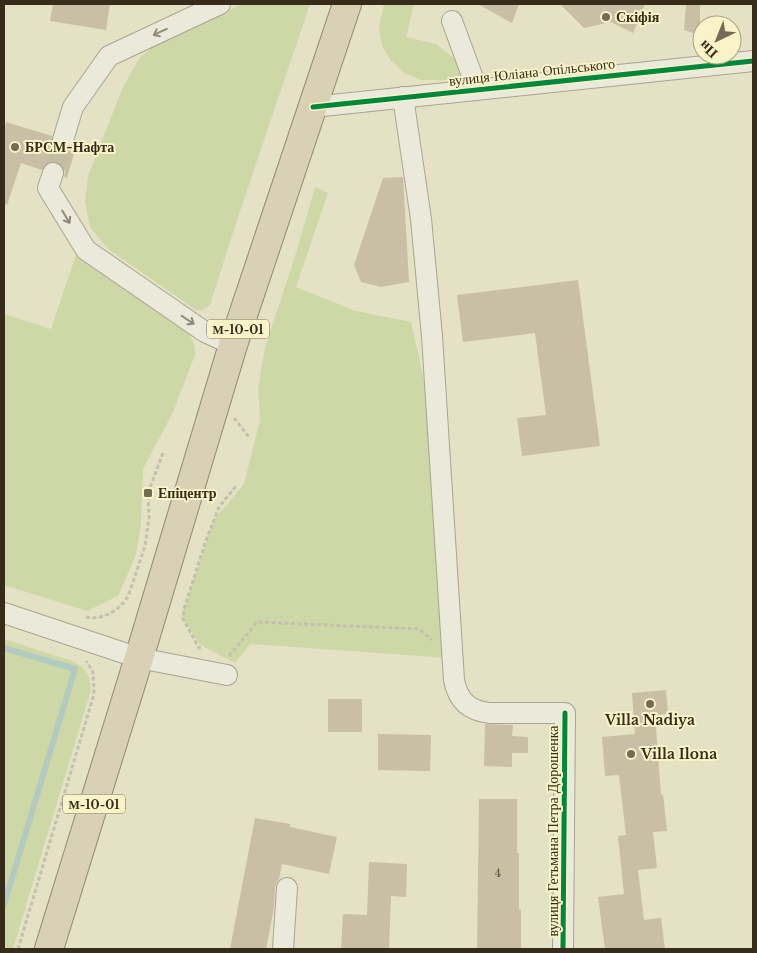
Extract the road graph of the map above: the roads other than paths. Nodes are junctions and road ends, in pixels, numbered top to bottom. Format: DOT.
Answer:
graph roads {
  1 [pos="220,4"];
  2 [pos="348,4"];
  3 [pos="183,12"];
  4 [pos="452,21"];
  5 [pos="753,61"];
  6 [pos="477,90"];
  7 [pos="403,97"];
  8 [pos="313,107"];
  9 [pos="63,140"];
  10 [pos="53,173"];
  11 [pos="233,345"];
  12 [pos="4,613"];
  13 [pos="139,658"];
  14 [pos="227,667"];
  15 [pos="287,888"];
  16 [pos="49,949"];
  17 [pos="283,949"];
  18 [pos="563,949"];
  1 -- 3 [label="street"];
  2 -- 8 [label="highway, М-10-01"];
  3 -- 9 [label="street, one-way"];
  4 -- 6 [label="street"];
  5 -- 6 [label="street, вулиця Юліана Опільського"];
  6 -- 7 [label="street, вулиця Юліана Опільського"];
  7 -- 8 [label="street, вулиця Юліана Опільського"];
  7 -- 18 [label="street, вулиця Гетьмана Петра Дорошенка"];
  8 -- 11 [label="highway, М-10-01"];
  10 -- 11 [label="street, one-way"];
  11 -- 13 [label="highway, М-10-01"];
  12 -- 13 [label="street"];
  13 -- 14 [label="street"];
  13 -- 16 [label="highway, М-10-01"];
  15 -- 17 [label="street"];
}
